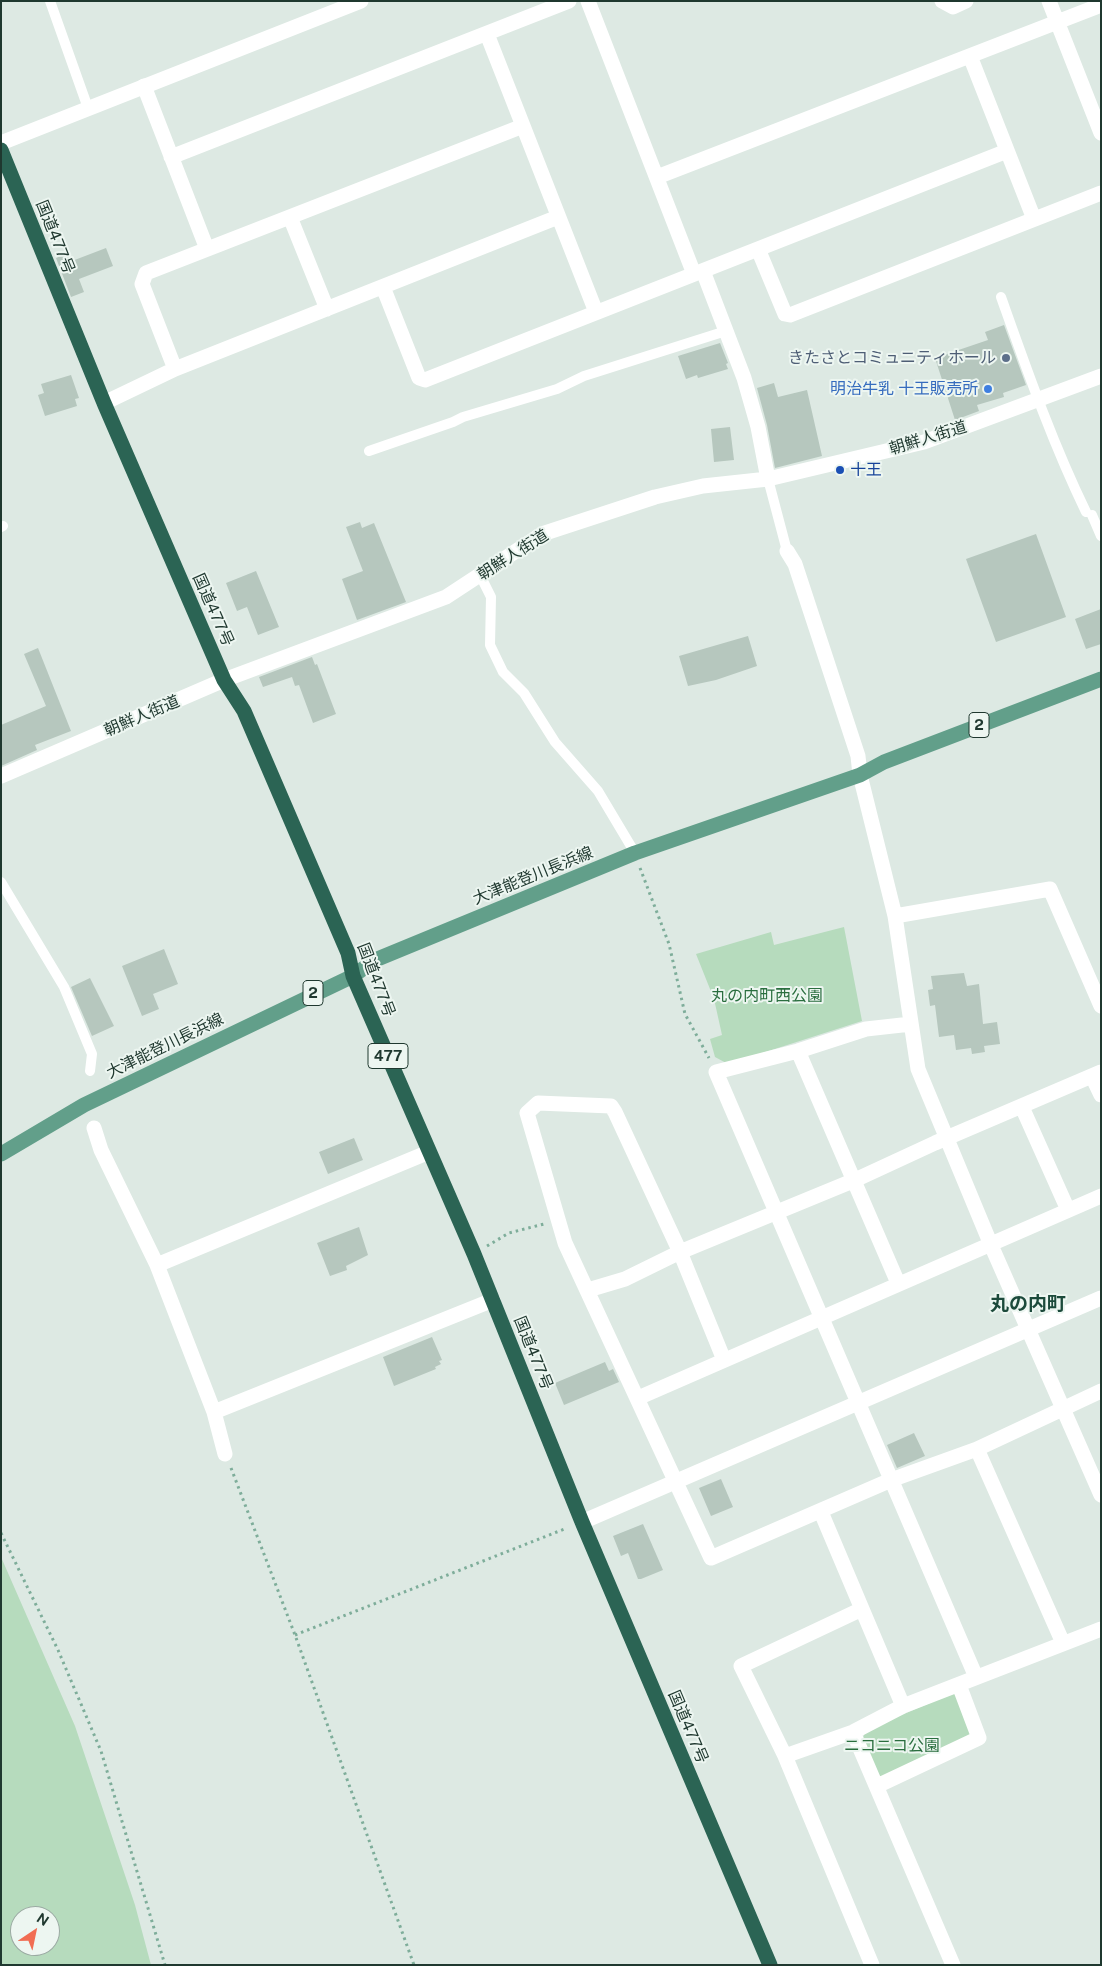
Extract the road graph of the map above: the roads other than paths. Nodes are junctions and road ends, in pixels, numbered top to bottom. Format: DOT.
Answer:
graph roads {
  1 [pos="50,1"];
  2 [pos="361,1"];
  3 [pos="569,1"];
  4 [pos="588,1"];
  5 [pos="942,1"];
  6 [pos="966,1"];
  7 [pos="1049,1"];
  8 [pos="1101,5"];
  9 [pos="1057,22"];
  10 [pos="487,34"];
  11 [pos="970,56"];
  12 [pos="144,86"];
  13 [pos="88,108"];
  14 [pos="523,126"];
  15 [pos="1101,133"];
  16 [pos="1,143"];
  17 [pos="1,150"];
  18 [pos="1007,151"];
  19 [pos="171,157"];
  20 [pos="657,176"];
  21 [pos="1101,193"];
  22 [pos="290,217"];
  23 [pos="558,217"];
  24 [pos="1034,219"];
  25 [pos="758,249"];
  26 [pos="207,250"];
  27 [pos="699,272"];
  28 [pos="383,286"];
  29 [pos="1000,297"];
  30 [pos="327,309"];
  31 [pos="596,312"];
  32 [pos="726,332"];
  33 [pos="175,369"];
  34 [pos="1101,376"];
  35 [pos="1038,401"];
  36 [pos="104,403"];
  37 [pos="369,451"];
  38 [pos="768,479"];
  39 [pos="1101,536"];
  40 [pos="787,551"];
  41 [pos="480,575"];
  42 [pos="1101,679"];
  43 [pos="224,680"];
  44 [pos="860,775"];
  45 [pos="1,776"];
  46 [pos="635,853"];
  47 [pos="1,882"];
  48 [pos="895,916"];
  49 [pos="353,976"];
  50 [pos="1101,1006"];
  51 [pos="911,1024"];
  52 [pos="798,1051"];
  53 [pos="90,1071"];
  54 [pos="1096,1074"];
  55 [pos="1101,1095"];
  56 [pos="1022,1107"];
  57 [pos="94,1128"];
  58 [pos="946,1138"];
  59 [pos="429,1152"];
  60 [pos="1,1154"];
  61 [pos="855,1180"];
  62 [pos="1101,1196"];
  63 [pos="1068,1210"];
  64 [pos="776,1213"];
  65 [pos="991,1245"];
  66 [pos="680,1252"];
  67 [pos="157,1265"];
  68 [pos="898,1283"];
  69 [pos="588,1290"];
  70 [pos="1101,1298"];
  71 [pos="492,1300"];
  72 [pos="821,1320"];
  73 [pos="1029,1329"];
  74 [pos="724,1360"];
  75 [pos="1101,1392"];
  76 [pos="638,1398"];
  77 [pos="857,1403"];
  78 [pos="1063,1407"];
  79 [pos="214,1412"];
  80 [pos="977,1449"];
  81 [pos="225,1454"];
  82 [pos="891,1480"];
  83 [pos="675,1482"];
  84 [pos="1101,1495"];
  85 [pos="821,1512"];
  86 [pos="582,1522"];
  87 [pos="862,1609"];
  88 [pos="1101,1629"];
  89 [pos="1063,1644"];
  90 [pos="976,1677"];
  91 [pos="959,1684"];
  92 [pos="903,1706"];
  93 [pos="853,1732"];
  94 [pos="785,1756"];
  95 [pos="877,1786"];
  96 [pos="770,1965"];
  97 [pos="872,1965"];
  98 [pos="953,1965"];
  1 -- 13 [label="lane"];
  2 -- 12 [label="street"];
  3 -- 10 [label="street"];
  4 -- 20 [label="street"];
  5 -- 6 [label="street"];
  7 -- 9 [label="street"];
  8 -- 9 [label="street"];
  9 -- 11 [label="street"];
  9 -- 15 [label="street"];
  10 -- 14 [label="street"];
  10 -- 19 [label="street"];
  11 -- 18 [label="street"];
  11 -- 20 [label="street"];
  12 -- 13 [label="street"];
  12 -- 19 [label="street"];
  13 -- 16 [label="street"];
  14 -- 22 [label="street"];
  14 -- 23 [label="street"];
  17 -- 36 [label="highway, 国道477号 / 477"];
  18 -- 24 [label="street"];
  18 -- 25 [label="street"];
  19 -- 26 [label="street"];
  20 -- 27 [label="street"];
  21 -- 24 [label="street"];
  22 -- 26 [label="street"];
  22 -- 30 [label="street"];
  23 -- 28 [label="street"];
  23 -- 31 [label="street"];
  24 -- 25 [label="street"];
  25 -- 27 [label="street"];
  26 -- 33 [label="street"];
  27 -- 31 [label="street"];
  27 -- 32 [label="street"];
  28 -- 30 [label="street"];
  28 -- 31 [label="street"];
  29 -- 35 [label="lane"];
  30 -- 33 [label="street"];
  32 -- 37 [label="lane"];
  32 -- 38 [label="street"];
  33 -- 36 [label="street"];
  34 -- 35 [label="street, 朝鮮人街道"];
  35 -- 38 [label="street, 朝鮮人街道"];
  35 -- 39 [label="lane"];
  36 -- 43 [label="highway, 国道477号 / 477"];
  38 -- 40 [label="lane"];
  38 -- 41 [label="street, 朝鮮人街道"];
  40 -- 44 [label="street"];
  41 -- 43 [label="street, 朝鮮人街道"];
  41 -- 46 [label="lane"];
  42 -- 44 [label="main road, 大津能登川長浜線 / 2"];
  43 -- 45 [label="street, 朝鮮人街道"];
  43 -- 49 [label="highway, 国道477号 / 477"];
  44 -- 46 [label="main road, 大津能登川長浜線 / 2"];
  44 -- 48 [label="street"];
  46 -- 49 [label="main road, 大津能登川長浜線 / 2"];
  47 -- 53 [label="lane"];
  48 -- 50 [label="street"];
  48 -- 51 [label="street"];
  49 -- 59 [label="highway, 国道477号 / 477"];
  49 -- 60 [label="main road, 大津能登川長浜線 / 2"];
  51 -- 52 [label="street"];
  51 -- 58 [label="street"];
  52 -- 61 [label="street"];
  52 -- 64 [label="street"];
  54 -- 55 [label="street"];
  54 -- 56 [label="street"];
  56 -- 58 [label="street"];
  56 -- 63 [label="street"];
  57 -- 67 [label="street"];
  58 -- 61 [label="street"];
  58 -- 65 [label="street"];
  59 -- 67 [label="street"];
  59 -- 71 [label="highway, 国道477号 / 477"];
  61 -- 64 [label="street"];
  61 -- 68 [label="street"];
  62 -- 63 [label="street"];
  63 -- 65 [label="street"];
  64 -- 66 [label="street"];
  64 -- 72 [label="street"];
  65 -- 68 [label="street"];
  65 -- 73 [label="street"];
  66 -- 69 [label="street"];
  66 -- 69 [label="street"];
  66 -- 74 [label="street"];
  67 -- 79 [label="street"];
  68 -- 72 [label="street"];
  69 -- 76 [label="street"];
  70 -- 73 [label="street"];
  71 -- 79 [label="street"];
  71 -- 86 [label="highway, 国道477号 / 477"];
  72 -- 74 [label="street"];
  72 -- 77 [label="street"];
  73 -- 77 [label="street"];
  73 -- 78 [label="street"];
  74 -- 76 [label="street"];
  75 -- 78 [label="street"];
  76 -- 83 [label="street"];
  77 -- 82 [label="street"];
  77 -- 83 [label="street"];
  78 -- 80 [label="street"];
  78 -- 84 [label="street"];
  79 -- 81 [label="street"];
  80 -- 82 [label="street"];
  80 -- 89 [label="street"];
  82 -- 85 [label="street"];
  82 -- 90 [label="street"];
  83 -- 85 [label="street"];
  83 -- 86 [label="street"];
  85 -- 87 [label="street"];
  86 -- 96 [label="highway, 国道477号 / 477"];
  87 -- 92 [label="street"];
  87 -- 94 [label="street"];
  88 -- 89 [label="street"];
  89 -- 90 [label="street"];
  90 -- 91 [label="street"];
  91 -- 92 [label="street"];
  91 -- 95 [label="street"];
  92 -- 93 [label="street"];
  93 -- 94 [label="street"];
  93 -- 95 [label="street"];
  94 -- 97 [label="street"];
  95 -- 98 [label="street"];
}
